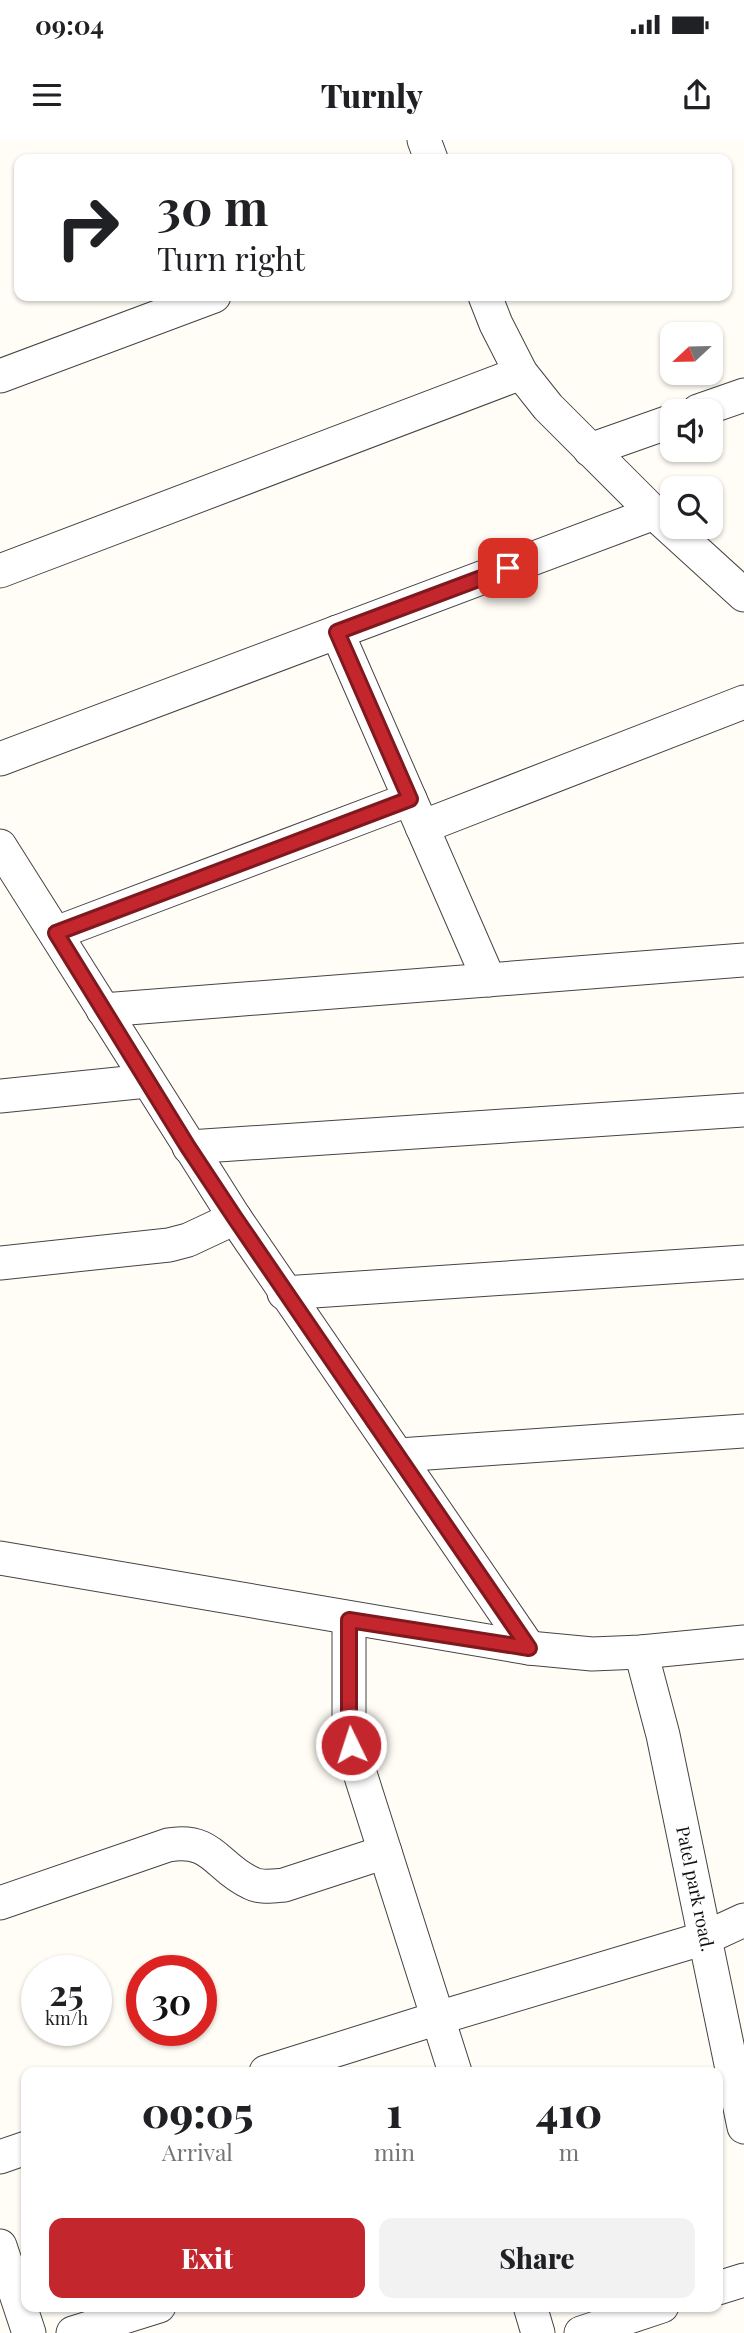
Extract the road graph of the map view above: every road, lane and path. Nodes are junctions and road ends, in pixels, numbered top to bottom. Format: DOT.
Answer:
graph roads {
  1 [pos="201,301"];
  2 [pos="487,301"];
  3 [pos="521,373"];
  4 [pos="0,376"];
  5 [pos="744,395"];
  6 [pos="723,402"];
  7 [pos="660,425"];
  8 [pos="590,450"];
  9 [pos="654,513"];
  10 [pos="0,570"];
  11 [pos="744,595"];
  12 [pos="337,632"];
  13 [pos="744,702"];
  14 [pos="0,759"];
  15 [pos="416,813"];
  16 [pos="0,846"];
  17 [pos="56,933"];
  18 [pos="744,960"];
  19 [pos="489,980"];
  20 [pos="103,1010"];
  21 [pos="147,1081"];
  22 [pos="0,1097"];
  23 [pos="744,1110"];
  24 [pos="188,1147"];
  25 [pos="235,1218"];
  26 [pos="744,1262"];
  27 [pos="0,1263"];
  28 [pos="284,1293"];
  29 [pos="744,1431"];
  30 [pos="398,1455"];
  31 [pos="0,1558"];
  32 [pos="349,1620"];
  33 [pos="744,1642"];
  34 [pos="529,1648"];
  35 [pos="641,1652"];
  36 [pos="385,1852"];
  37 [pos="0,1903"];
  38 [pos="744,1920"];
  39 [pos="705,1938"];
  40 [pos="438,2018"];
  41 [pos="283,2067"];
  42 [pos="454,2067"];
  43 [pos="737,2121"];
  44 [pos="21,2150"];
  45 [pos="0,2157"];
  46 [pos="0,2246"];
  47 [pos="744,2280"];
  48 [pos="723,2286"];
  49 [pos="21,2309"];
  50 [pos="22,2312"];
  51 [pos="140,2312"];
  52 [pos="532,2312"];
  53 [pos="644,2312"];
  54 [pos="29,2333"];
  55 [pos="73,2333"];
  56 [pos="538,2333"];
  57 [pos="582,2333"];
  1 -- 4 [label="street"];
  2 -- 3 [label="street"];
  3 -- 8 [label="street"];
  3 -- 10 [label="street"];
  5 -- 6 [label="street"];
  7 -- 8 [label="street"];
  8 -- 9 [label="street"];
  9 -- 11 [label="street"];
  9 -- 12 [label="street"];
  12 -- 14 [label="street"];
  12 -- 15 [label="street"];
  13 -- 15 [label="street"];
  15 -- 17 [label="street"];
  15 -- 19 [label="street"];
  16 -- 17 [label="street"];
  17 -- 20 [label="street"];
  18 -- 19 [label="street"];
  19 -- 20 [label="street"];
  20 -- 21 [label="street"];
  21 -- 22 [label="street"];
  21 -- 24 [label="street"];
  23 -- 24 [label="street"];
  24 -- 25 [label="street"];
  25 -- 27 [label="street"];
  25 -- 28 [label="street"];
  26 -- 28 [label="street"];
  28 -- 30 [label="street"];
  29 -- 30 [label="street"];
  30 -- 34 [label="street"];
  31 -- 32 [label="street"];
  32 -- 34 [label="street"];
  32 -- 36 [label="street"];
  33 -- 35 [label="street"];
  34 -- 35 [label="street"];
  35 -- 39 [label="street, Patel park road."];
  36 -- 37 [label="street"];
  36 -- 40 [label="street"];
  38 -- 39 [label="street"];
  39 -- 40 [label="street"];
  39 -- 43 [label="street, Patel park road."];
  40 -- 41 [label="street"];
  40 -- 42 [label="street"];
  44 -- 45 [label="street"];
  46 -- 49 [label="street"];
  47 -- 48 [label="street"];
  50 -- 54 [label="street"];
  51 -- 55 [label="street"];
  52 -- 56 [label="street"];
  53 -- 57 [label="street"];
}
